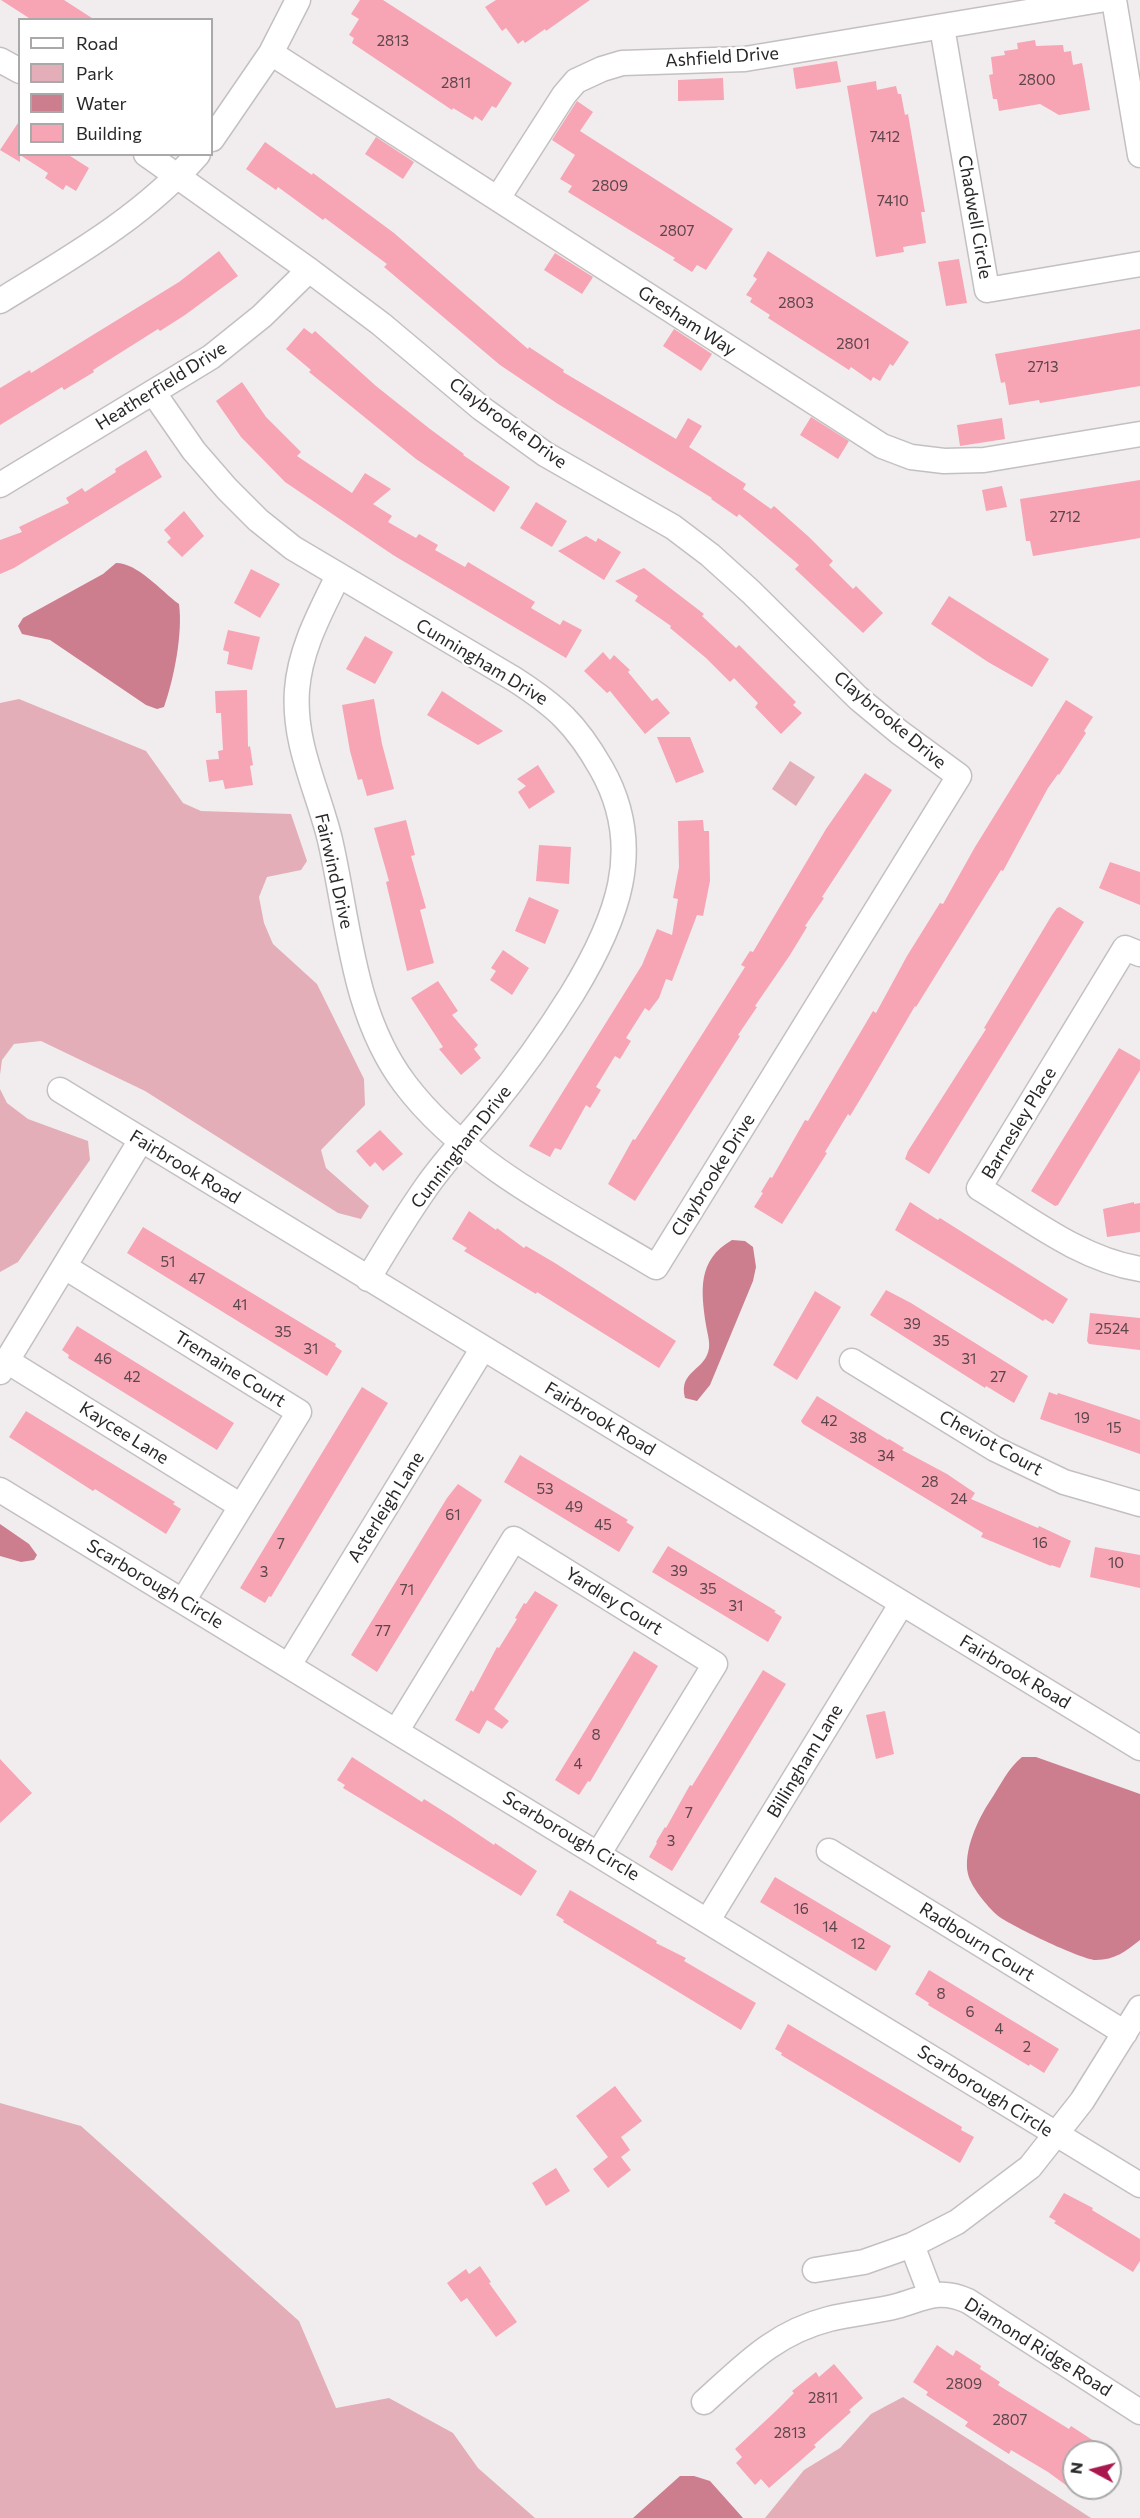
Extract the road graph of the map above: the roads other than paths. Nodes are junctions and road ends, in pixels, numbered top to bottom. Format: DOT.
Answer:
graph roads {
  1 [pos="298,0"];
  2 [pos="1100,0"];
  3 [pos="1114,0"];
  4 [pos="1039,5"];
  5 [pos="1009,8"];
  6 [pos="942,27"];
  7 [pos="271,53"];
  8 [pos="0,60"];
  9 [pos="18,70"];
  10 [pos="213,138"];
  11 [pos="1140,155"];
  12 [pos="149,156"];
  13 [pos="196,156"];
  14 [pos="178,176"];
  15 [pos="498,198"];
  16 [pos="1140,264"];
  17 [pos="309,270"];
  18 [pos="0,301"];
  19 [pos="153,392"];
  20 [pos="1140,435"];
  21 [pos="0,485"];
  22 [pos="338,576"];
  23 [pos="1140,954"];
  24 [pos="60,1090"];
  25 [pos="141,1140"];
  26 [pos="462,1141"];
  27 [pos="65,1267"];
  28 [pos="1140,1269"];
  29 [pos="368,1279"];
  30 [pos="483,1348"];
  31 [pos="852,1360"];
  32 [pos="3,1366"];
  33 [pos="0,1490"];
  34 [pos="1140,1504"];
  35 [pos="241,1506"];
  36 [pos="183,1600"];
  37 [pos="902,1603"];
  38 [pos="289,1665"];
  39 [pos="397,1730"];
  40 [pos="1140,1748"];
  41 [pos="829,1851"];
  42 [pos="599,1853"];
  43 [pos="708,1920"];
  44 [pos="1140,2008"];
  45 [pos="1125,2033"];
  46 [pos="1057,2135"];
  47 [pos="1140,2185"];
  48 [pos="912,2245"];
  49 [pos="815,2270"];
  50 [pos="931,2295"];
  51 [pos="704,2402"];
  52 [pos="1140,2412"];
  1 -- 7 [label="street"];
  2 -- 4 [label="street, Ashfield Drive"];
  3 -- 11 [label="street"];
  4 -- 5 [label="street, Ashfield Drive"];
  5 -- 6 [label="street, Ashfield Drive"];
  6 -- 15 [label="street, Ashfield Drive"];
  6 -- 16 [label="street, Chadwell Circle"];
  7 -- 10 [label="street"];
  7 -- 15 [label="street, Gresham Way"];
  8 -- 9 [label="street"];
  12 -- 14 [label="street, Claybrooke Drive"];
  13 -- 14 [label="street"];
  14 -- 17 [label="street, Claybrooke Drive"];
  14 -- 18 [label="street"];
  15 -- 20 [label="street, Gresham Way"];
  17 -- 19 [label="street, Heatherfield Drive"];
  17 -- 26 [label="street, Claybrooke Drive"];
  19 -- 21 [label="street, Heatherfield Drive"];
  19 -- 22 [label="street, Cunningham Drive"];
  22 -- 26 [label="street, Fairwind Drive"];
  22 -- 26 [label="street, Cunningham Drive"];
  23 -- 28 [label="street, Barnesley Place"];
  24 -- 25 [label="street, Fairbrook Road"];
  25 -- 27 [label="street"];
  25 -- 29 [label="street, Fairbrook Road"];
  26 -- 29 [label="street, Cunningham Drive"];
  27 -- 32 [label="street"];
  27 -- 35 [label="street, Tremaine Court"];
  29 -- 30 [label="street, Fairbrook Road"];
  30 -- 37 [label="street, Fairbrook Road"];
  30 -- 38 [label="street, Asterleigh Lane"];
  31 -- 34 [label="street, Cheviot Court"];
  32 -- 35 [label="street, Kaycee Lane"];
  33 -- 36 [label="street, Scarborough Circle"];
  35 -- 36 [label="street, Tremaine Court"];
  36 -- 38 [label="street, Scarborough Circle"];
  37 -- 40 [label="street, Fairbrook Road"];
  37 -- 43 [label="street, Billingham Lane"];
  38 -- 39 [label="street, Scarborough Circle"];
  39 -- 42 [label="street, Scarborough Circle"];
  39 -- 42 [label="street, Yardley Court"];
  41 -- 45 [label="street, Radbourn Court"];
  42 -- 43 [label="street, Scarborough Circle"];
  43 -- 46 [label="street, Scarborough Circle"];
  44 -- 45 [label="street"];
  45 -- 46 [label="street"];
  46 -- 47 [label="street, Scarborough Circle"];
  46 -- 48 [label="street"];
  48 -- 49 [label="street"];
  48 -- 50 [label="street"];
  50 -- 51 [label="street, Diamond Ridge Road"];
  50 -- 52 [label="street, Diamond Ridge Road"];
}
